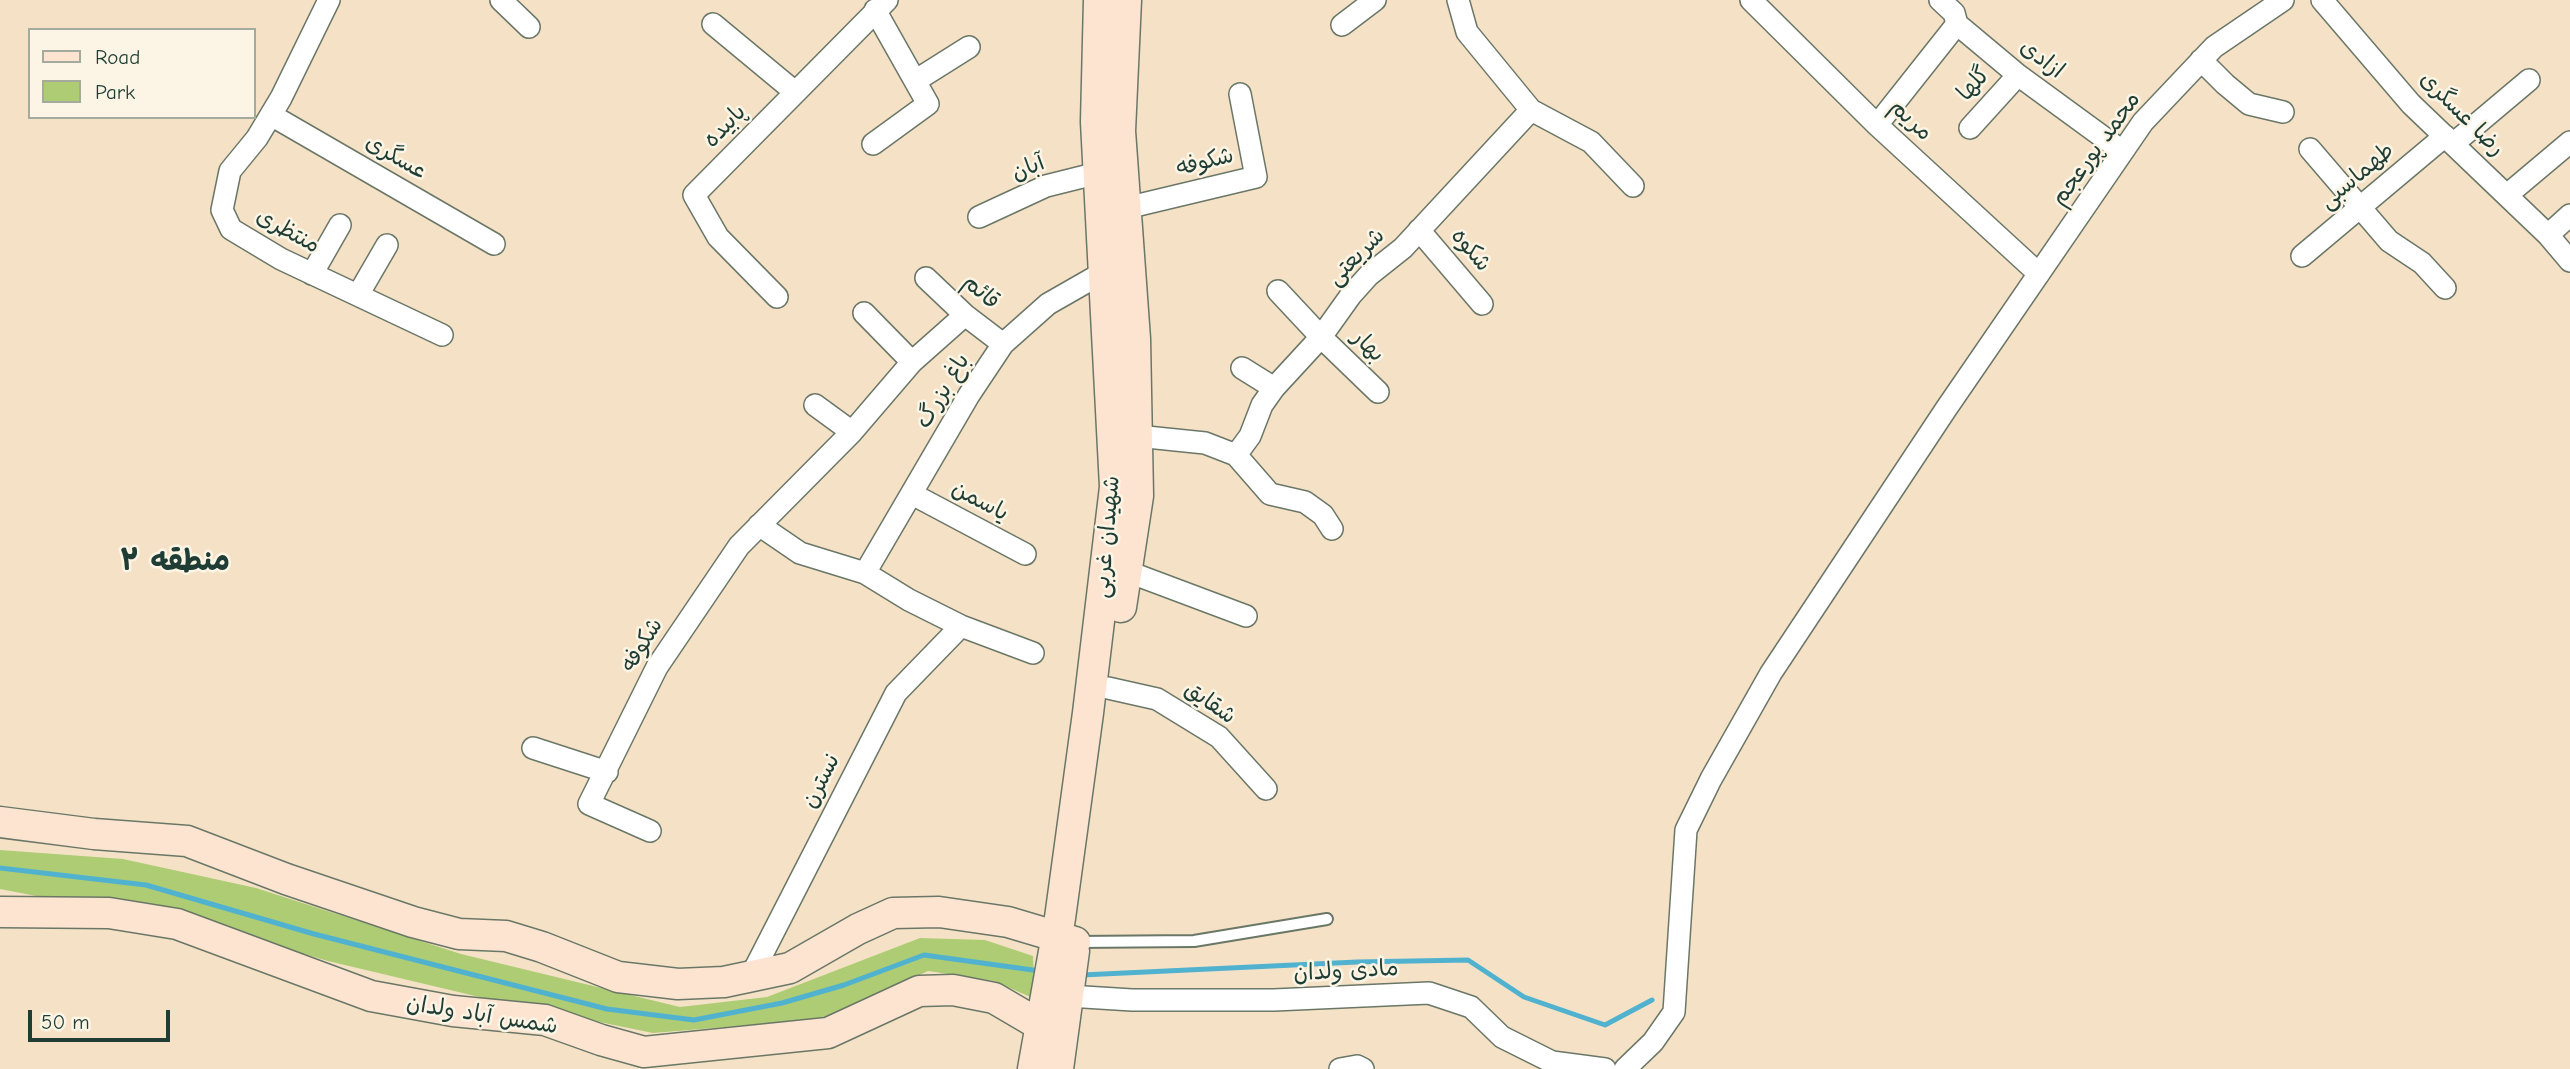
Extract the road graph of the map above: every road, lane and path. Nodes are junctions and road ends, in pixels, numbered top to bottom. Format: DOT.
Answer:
graph roads {
  1 [pos="330,0"];
  2 [pos="501,0"];
  3 [pos="1099,0"];
  4 [pos="1126,0"];
  5 [pos="1375,0"];
  6 [pos="1458,0"];
  7 [pos="1751,0"];
  8 [pos="1940,0"];
  9 [pos="2283,0"];
  10 [pos="2322,0"];
  11 [pos="881,5"];
  12 [pos="713,24"];
  13 [pos="1958,24"];
  14 [pos="1342,25"];
  15 [pos="530,27"];
  16 [pos="969,47"];
  17 [pos="2201,60"];
  18 [pos="2018,75"];
  19 [pos="2529,80"];
  20 [pos="915,81"];
  21 [pos="795,92"];
  22 [pos="1240,94"];
  23 [pos="1531,110"];
  24 [pos="2283,112"];
  25 [pos="271,115"];
  26 [pos="1877,125"];
  27 [pos="1970,128"];
  28 [pos="2449,140"];
  29 [pos="2570,142"];
  30 [pos="873,144"];
  31 [pos="2310,149"];
  32 [pos="2122,151"];
  33 [pos="1098,173"];
  34 [pos="1633,186"];
  35 [pos="2507,195"];
  36 [pos="1126,208"];
  37 [pos="2359,208"];
  38 [pos="2570,215"];
  39 [pos="979,217"];
  40 [pos="340,225"];
  41 [pos="1419,230"];
  42 [pos="2548,235"];
  43 [pos="494,244"];
  44 [pos="387,245"];
  45 [pos="2302,256"];
  46 [pos="2570,261"];
  47 [pos="1104,272"];
  48 [pos="312,274"];
  49 [pos="2039,274"];
  50 [pos="926,278"];
  51 [pos="2445,288"];
  52 [pos="1278,291"];
  53 [pos="358,296"];
  54 [pos="777,297"];
  55 [pos="1482,304"];
  56 [pos="864,313"];
  57 [pos="965,315"];
  58 [pos="442,335"];
  59 [pos="1321,337"];
  60 [pos="1003,344"];
  61 [pos="912,362"];
  62 [pos="1242,368"];
  63 [pos="1274,388"];
  64 [pos="1378,392"];
  65 [pos="816,405"];
  66 [pos="852,432"];
  67 [pos="1137,436"];
  68 [pos="1236,455"];
  69 [pos="912,494"];
  70 [pos="760,525"];
  71 [pos="1332,529"];
  72 [pos="1025,554"];
  73 [pos="1126,571"];
  74 [pos="866,573"];
  75 [pos="1246,616"];
  76 [pos="961,626"];
  77 [pos="1032,653"];
  78 [pos="1108,688"];
  79 [pos="533,748"];
  80 [pos="607,772"];
  81 [pos="1266,789"];
  82 [pos="0,822"];
  83 [pos="650,831"];
  84 [pos="0,912"];
  85 [pos="1327,919"];
  86 [pos="1066,940"];
  87 [pos="751,976"];
  88 [pos="1068,996"];
  89 [pos="1040,1025"];
  90 [pos="1033,1069"];
  91 [pos="1058,1069"];
  92 [pos="1340,1069"];
  93 [pos="1363,1069"];
  94 [pos="1605,1069"];
  95 [pos="1625,1069"];
  1 -- 25 [label="street, منتظری"];
  2 -- 15 [label="street"];
  3 -- 33 [label="main road, شهیدان غربی"];
  4 -- 36 [label="main road, شهیدان غربی"];
  5 -- 14 [label="street"];
  6 -- 23 [label="street"];
  7 -- 26 [label="street, مریم"];
  8 -- 13 [label="street, ازادی"];
  9 -- 17 [label="street, محمد پورعجم"];
  10 -- 28 [label="street, رضا عسگری"];
  11 -- 20 [label="street"];
  11 -- 21 [label="street, پابیده"];
  12 -- 21 [label="street"];
  13 -- 18 [label="street, ازادی"];
  13 -- 26 [label="street"];
  16 -- 20 [label="street"];
  17 -- 24 [label="street"];
  17 -- 32 [label="street, محمد پورعجم"];
  18 -- 27 [label="street, گلها"];
  18 -- 32 [label="street, ازادی"];
  19 -- 28 [label="street"];
  20 -- 30 [label="street"];
  21 -- 54 [label="street, پابیده"];
  22 -- 36 [label="street, شکوفه"];
  23 -- 34 [label="street"];
  23 -- 41 [label="street, شریعتی"];
  25 -- 43 [label="street, عسگری"];
  25 -- 48 [label="street, منتظری"];
  26 -- 49 [label="street, مریم"];
  28 -- 35 [label="street, رضا عسگری"];
  28 -- 37 [label="street, طهماسبی"];
  29 -- 35 [label="street"];
  31 -- 37 [label="street"];
  32 -- 49 [label="street, محمد پورعجم"];
  33 -- 39 [label="street, آبان"];
  33 -- 47 [label="main road, شهیدان غربی"];
  35 -- 42 [label="street, رضا عسگری"];
  36 -- 67 [label="main road, شهیدان غربی"];
  37 -- 45 [label="street, طهماسبی"];
  37 -- 51 [label="street"];
  38 -- 42 [label="street"];
  40 -- 48 [label="street"];
  41 -- 55 [label="street, شکوه"];
  41 -- 59 [label="street, شریعتی"];
  42 -- 46 [label="street, رضا عسگری"];
  44 -- 53 [label="street"];
  47 -- 60 [label="street, باغ بزرگ"];
  47 -- 86 [label="main road, شهیدان غربی"];
  48 -- 53 [label="street, منتظری"];
  49 -- 95 [label="street, محمد پورعجم"];
  50 -- 57 [label="street, قائم"];
  52 -- 59 [label="street, بهار"];
  53 -- 58 [label="street, منتظری"];
  56 -- 61 [label="street"];
  57 -- 60 [label="street, قائم"];
  57 -- 61 [label="street, شکوفه"];
  59 -- 63 [label="street, شریعتی"];
  59 -- 64 [label="street, بهار"];
  60 -- 69 [label="street, باغ بزرگ"];
  61 -- 66 [label="street, شکوفه"];
  62 -- 63 [label="street"];
  63 -- 68 [label="street, شریعتی"];
  65 -- 66 [label="street"];
  66 -- 70 [label="street, شکوفه"];
  67 -- 68 [label="street"];
  67 -- 73 [label="main road, شهیدان غربی"];
  68 -- 71 [label="street"];
  69 -- 72 [label="street, یاسمن"];
  69 -- 74 [label="street, باغ بزرگ"];
  70 -- 74 [label="street"];
  70 -- 80 [label="street, شکوفه"];
  73 -- 75 [label="street"];
  73 -- 78 [label="main road, شهیدان غربی"];
  74 -- 76 [label="street"];
  76 -- 77 [label="street"];
  76 -- 87 [label="street, نسترن"];
  78 -- 81 [label="street, شقایق"];
  78 -- 86 [label="main road, شهیدان غربی"];
  79 -- 80 [label="street"];
  80 -- 83 [label="street, شکوفه"];
  82 -- 87 [label="main road"];
  84 -- 89 [label="main road, شمس آباد ولدان"];
  85 -- 86 [label="lane"];
  86 -- 87 [label="main road"];
  86 -- 88 [label="main road, شهیدان غربی"];
  86 -- 89 [label="main road, شهیدان غربی"];
  88 -- 91 [label="main road, شهیدان غربی"];
  88 -- 94 [label="street, مادی ولدان"];
  89 -- 90 [label="main road, شهیدان غربی"];
  92 -- 93 [label="street"];
}
